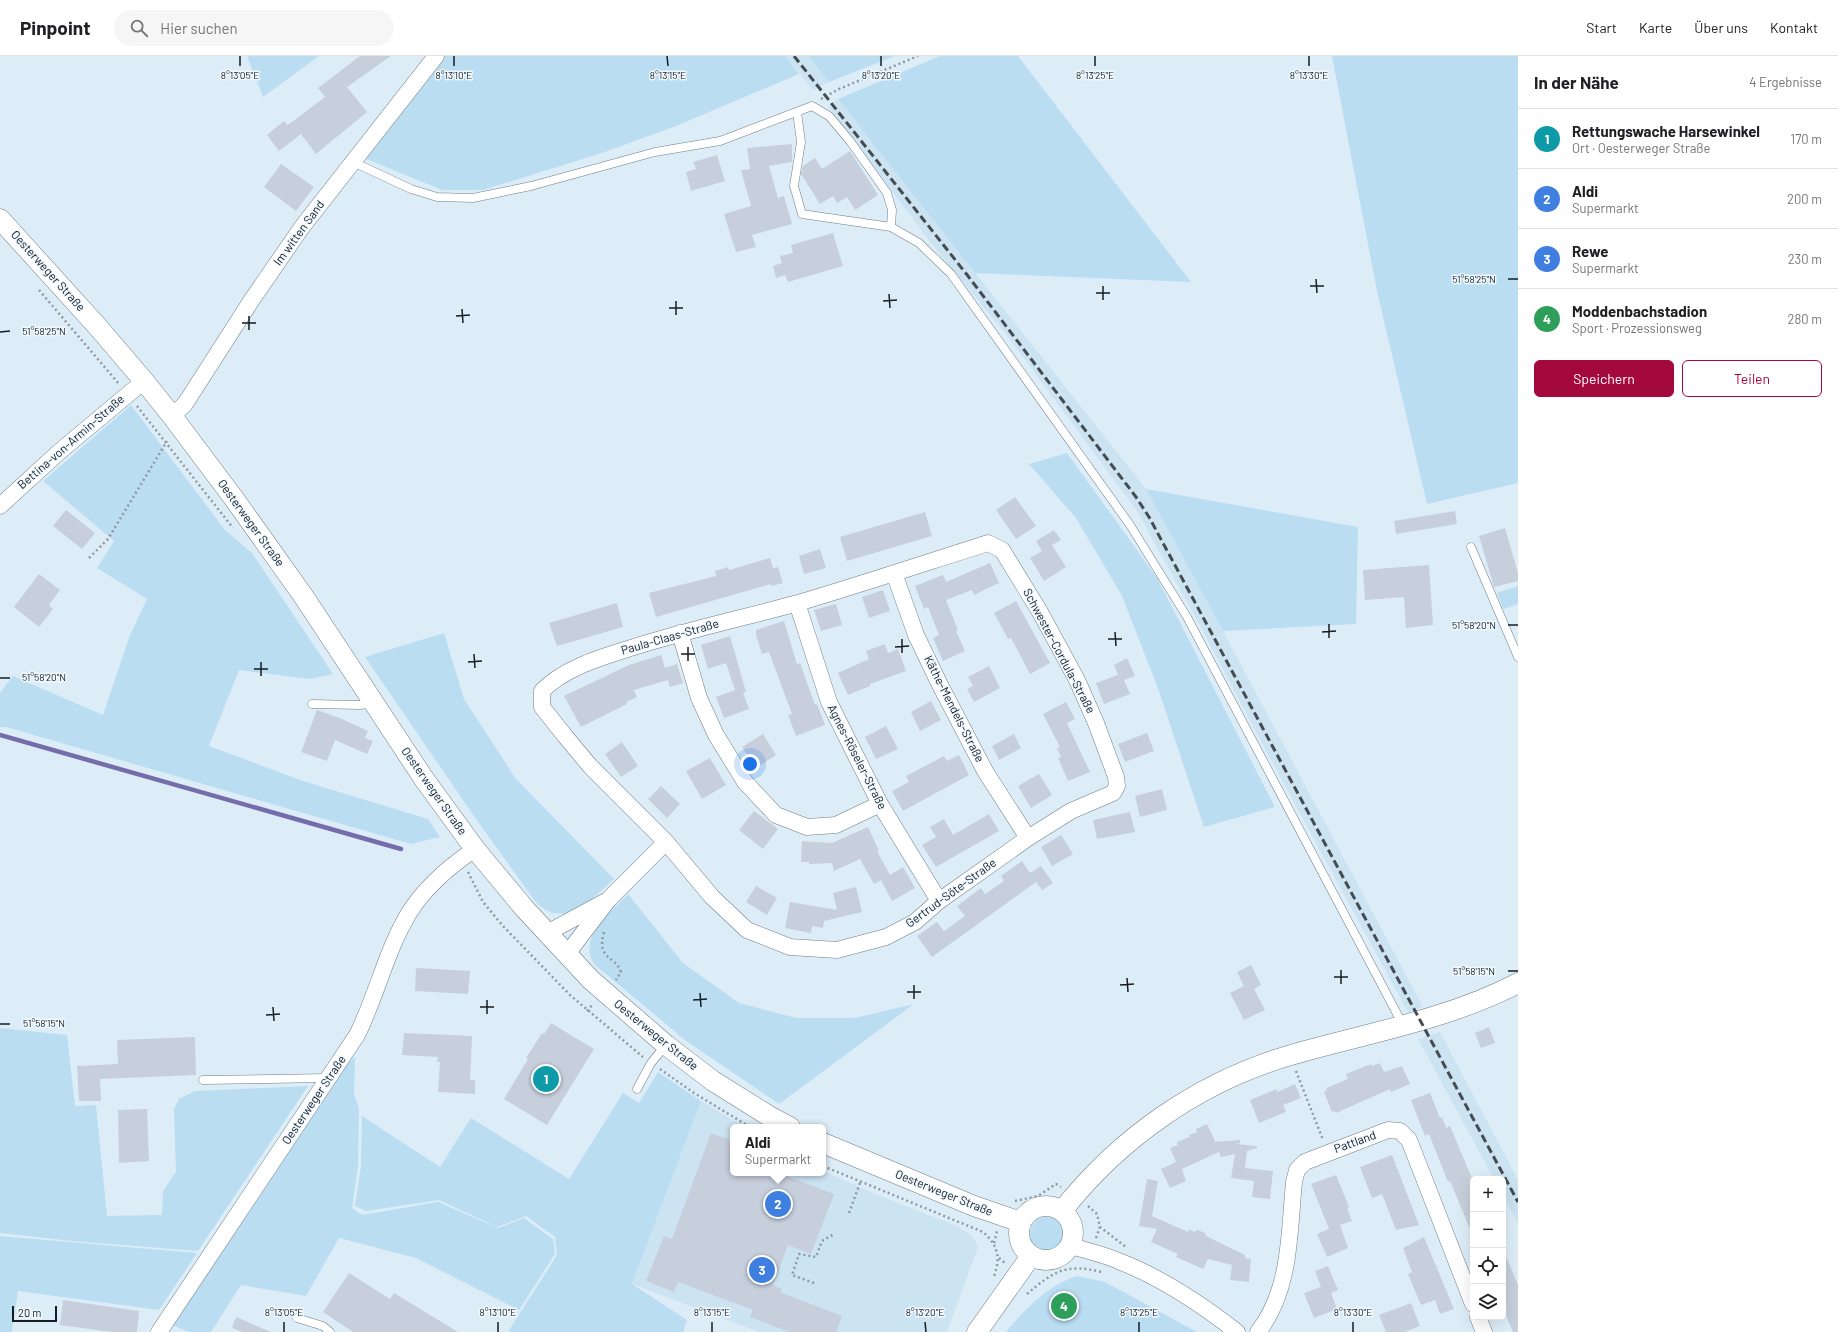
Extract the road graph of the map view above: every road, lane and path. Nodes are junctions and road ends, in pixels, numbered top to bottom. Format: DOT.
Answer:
graph roads {
  1 [pos="436,56"];
  2 [pos="918,56"];
  3 [pos="812,106"];
  4 [pos="797,112"];
  5 [pos="353,162"];
  6 [pos="0,218"];
  7 [pos="891,227"];
  8 [pos="144,381"];
  9 [pos="172,416"];
  10 [pos="166,442"];
  11 [pos="0,506"];
  12 [pos="995,545"];
  13 [pos="1472,547"];
  14 [pos="90,558"];
  15 [pos="894,573"];
  16 [pos="797,603"];
  17 [pos="680,633"];
  18 [pos="1518,657"];
  19 [pos="374,703"];
  20 [pos="312,704"];
  21 [pos="1117,786"];
  22 [pos="880,804"];
  23 [pos="1028,838"];
  24 [pos="666,842"];
  25 [pos="475,849"];
  26 [pos="610,899"];
  27 [pos="939,901"];
  28 [pos="605,929"];
  29 [pos="547,933"];
  30 [pos="567,954"];
  31 [pos="1518,983"];
  32 [pos="604,992"];
  33 [pos="587,1011"];
  34 [pos="1403,1025"];
  35 [pos="666,1045"];
  36 [pos="1290,1055"];
  37 [pos="328,1078"];
  38 [pos="203,1080"];
  39 [pos="637,1089"];
  40 [pos="784,1124"];
  41 [pos="826,1144"];
  42 [pos="1328,1152"];
  43 [pos="826,1167"];
  44 [pos="860,1183"];
  45 [pos="1062,1211"];
  46 [pos="850,1213"];
  47 [pos="1021,1222"];
  48 [pos="834,1234"];
  49 [pos="1071,1246"];
  50 [pos="1031,1256"];
  51 [pos="999,1258"];
  52 [pos="1082,1268"];
  53 [pos="814,1283"];
  54 [pos="1038,1285"];
  55 [pos="1470,1296"];
  56 [pos="298,1318"];
  57 [pos="1479,1320"];
  58 [pos="159,1332"];
  59 [pos="330,1332"];
  60 [pos="977,1332"];
  61 [pos="1237,1332"];
  62 [pos="1258,1332"];
  63 [pos="1484,1332"];
  1 -- 5 [label="street, Im witten Sand"];
  2 -- 3 [label="path"];
  3 -- 4 [label="lane"];
  3 -- 7 [label="lane"];
  4 -- 5 [label="lane"];
  4 -- 7 [label="lane"];
  5 -- 9 [label="street, Im witten Sand"];
  6 -- 8 [label="street, Oesterweger Straße"];
  7 -- 34 [label="lane"];
  8 -- 9 [label="street, Oesterweger Straße"];
  8 -- 11 [label="street, Bettina-von-Armin-Straße"];
  9 -- 19 [label="street, Oesterweger Straße"];
  10 -- 14 [label="path"];
  12 -- 15 [label="street, Paula-Claas-Straße"];
  12 -- 21 [label="street, Schwester-Cordula-Straße"];
  13 -- 18 [label="lane"];
  15 -- 16 [label="street, Paula-Claas-Straße"];
  15 -- 23 [label="street, Käthe-Mendels-Straße"];
  16 -- 17 [label="street, Paula-Claas-Straße"];
  16 -- 22 [label="street, Agnes-Röseler-Straße"];
  17 -- 22 [label="street"];
  17 -- 24 [label="street, Paula-Claas-Straße"];
  19 -- 20 [label="lane"];
  19 -- 25 [label="street, Oesterweger Straße"];
  21 -- 23 [label="street, Gertrud-Söte-Straße"];
  22 -- 27 [label="street, Agnes-Röseler-Straße"];
  23 -- 27 [label="street, Gertrud-Söte-Straße"];
  24 -- 26 [label="street"];
  24 -- 27 [label="street, Gertrud-Söte-Straße"];
  25 -- 29 [label="street, Oesterweger Straße"];
  25 -- 37 [label="street, Oesterweger Straße"];
  26 -- 29 [label="street"];
  26 -- 30 [label="street"];
  28 -- 32 [label="path"];
  29 -- 30 [label="street, Oesterweger Straße"];
  30 -- 32 [label="street, Oesterweger Straße"];
  31 -- 34 [label="street"];
  32 -- 33 [label="path"];
  32 -- 35 [label="street, Oesterweger Straße"];
  34 -- 36 [label="street"];
  35 -- 39 [label="lane"];
  35 -- 40 [label="street, Oesterweger Straße"];
  36 -- 42 [label="path"];
  36 -- 45 [label="street"];
  37 -- 38 [label="lane"];
  37 -- 58 [label="street, Oesterweger Straße"];
  41 -- 47 [label="street, Oesterweger Straße"];
  42 -- 55 [label="street, Pattland"];
  42 -- 62 [label="street, Pattland"];
  43 -- 44 [label="path"];
  44 -- 46 [label="path"];
  44 -- 51 [label="path"];
  45 -- 47 [label="street"];
  45 -- 49 [label="street"];
  47 -- 50 [label="street"];
  48 -- 53 [label="path"];
  49 -- 50 [label="street"];
  49 -- 61 [label="street"];
  50 -- 60 [label="street"];
  52 -- 54 [label="path"];
  56 -- 59 [label="lane"];
  57 -- 63 [label="street"];
}
